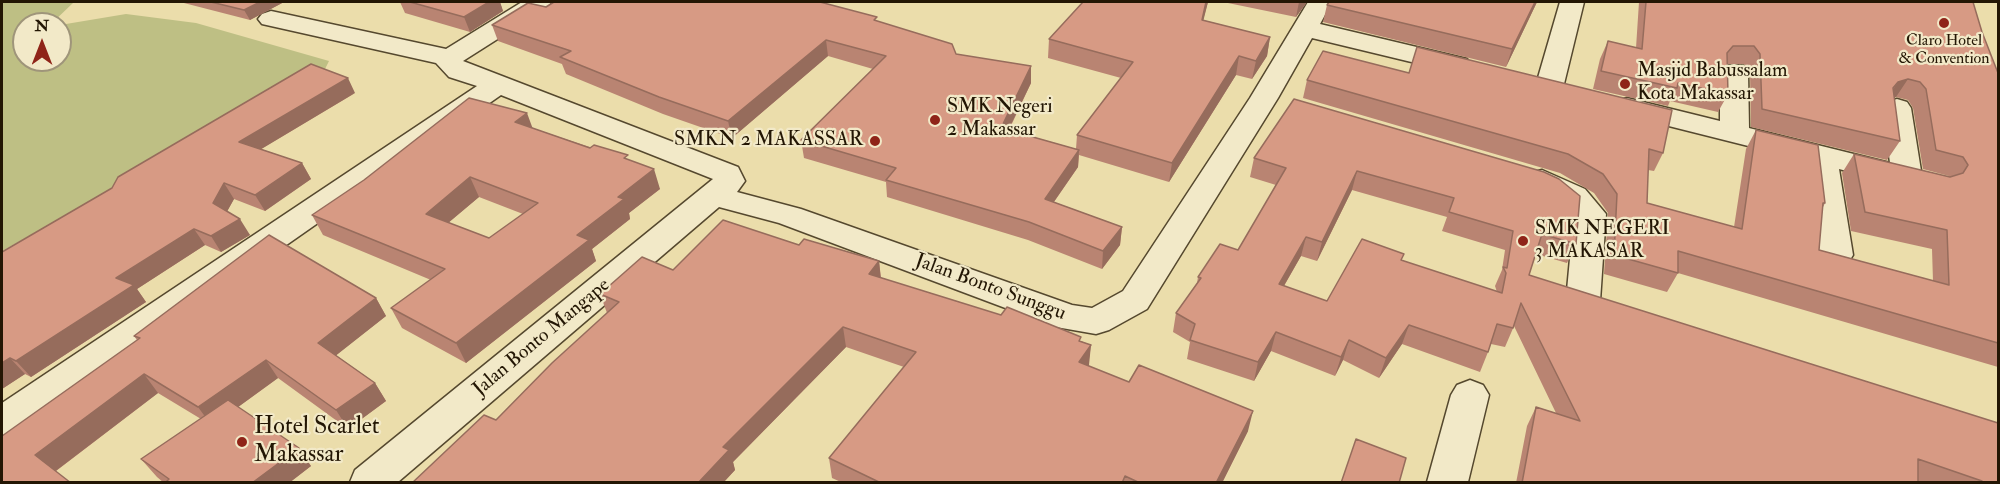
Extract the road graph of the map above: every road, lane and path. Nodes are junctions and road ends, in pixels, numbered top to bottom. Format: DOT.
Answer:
graph roads {
  1 [pos="539,2"];
  2 [pos="1572,2"];
  3 [pos="1312,15"];
  4 [pos="271,19"];
  5 [pos="450,58"];
  6 [pos="1483,72"];
  7 [pos="1734,72"];
  8 [pos="498,84"];
  9 [pos="1264,98"];
  10 [pos="1296,108"];
  11 [pos="1897,108"];
  12 [pos="1734,133"];
  13 [pos="1822,156"];
  14 [pos="1515,172"];
  15 [pos="1907,177"];
  16 [pos="1936,184"];
  17 [pos="715,196"];
  18 [pos="1836,255"];
  19 [pos="1583,301"];
  20 [pos="1470,395"];
  21 [pos="2,423"];
  22 [pos="370,483"];
  23 [pos="1447,483"];
  1 -- 5 [label="street"];
  2 -- 12 [label="street"];
  3 -- 6 [label="street"];
  3 -- 9 [label="street, Jalan Bonto Sunggu"];
  4 -- 5 [label="street"];
  5 -- 8 [label="street"];
  7 -- 12 [label="street"];
  8 -- 17 [label="street"];
  8 -- 21 [label="street"];
  9 -- 10 [label="street"];
  9 -- 17 [label="street, Jalan Bonto Sunggu"];
  11 -- 15 [label="street"];
  12 -- 13 [label="street"];
  13 -- 15 [label="street"];
  13 -- 18 [label="street"];
  14 -- 19 [label="street"];
  15 -- 16 [label="street"];
  17 -- 22 [label="street, Jalan Bonto Mangape"];
  20 -- 23 [label="street"];
}
